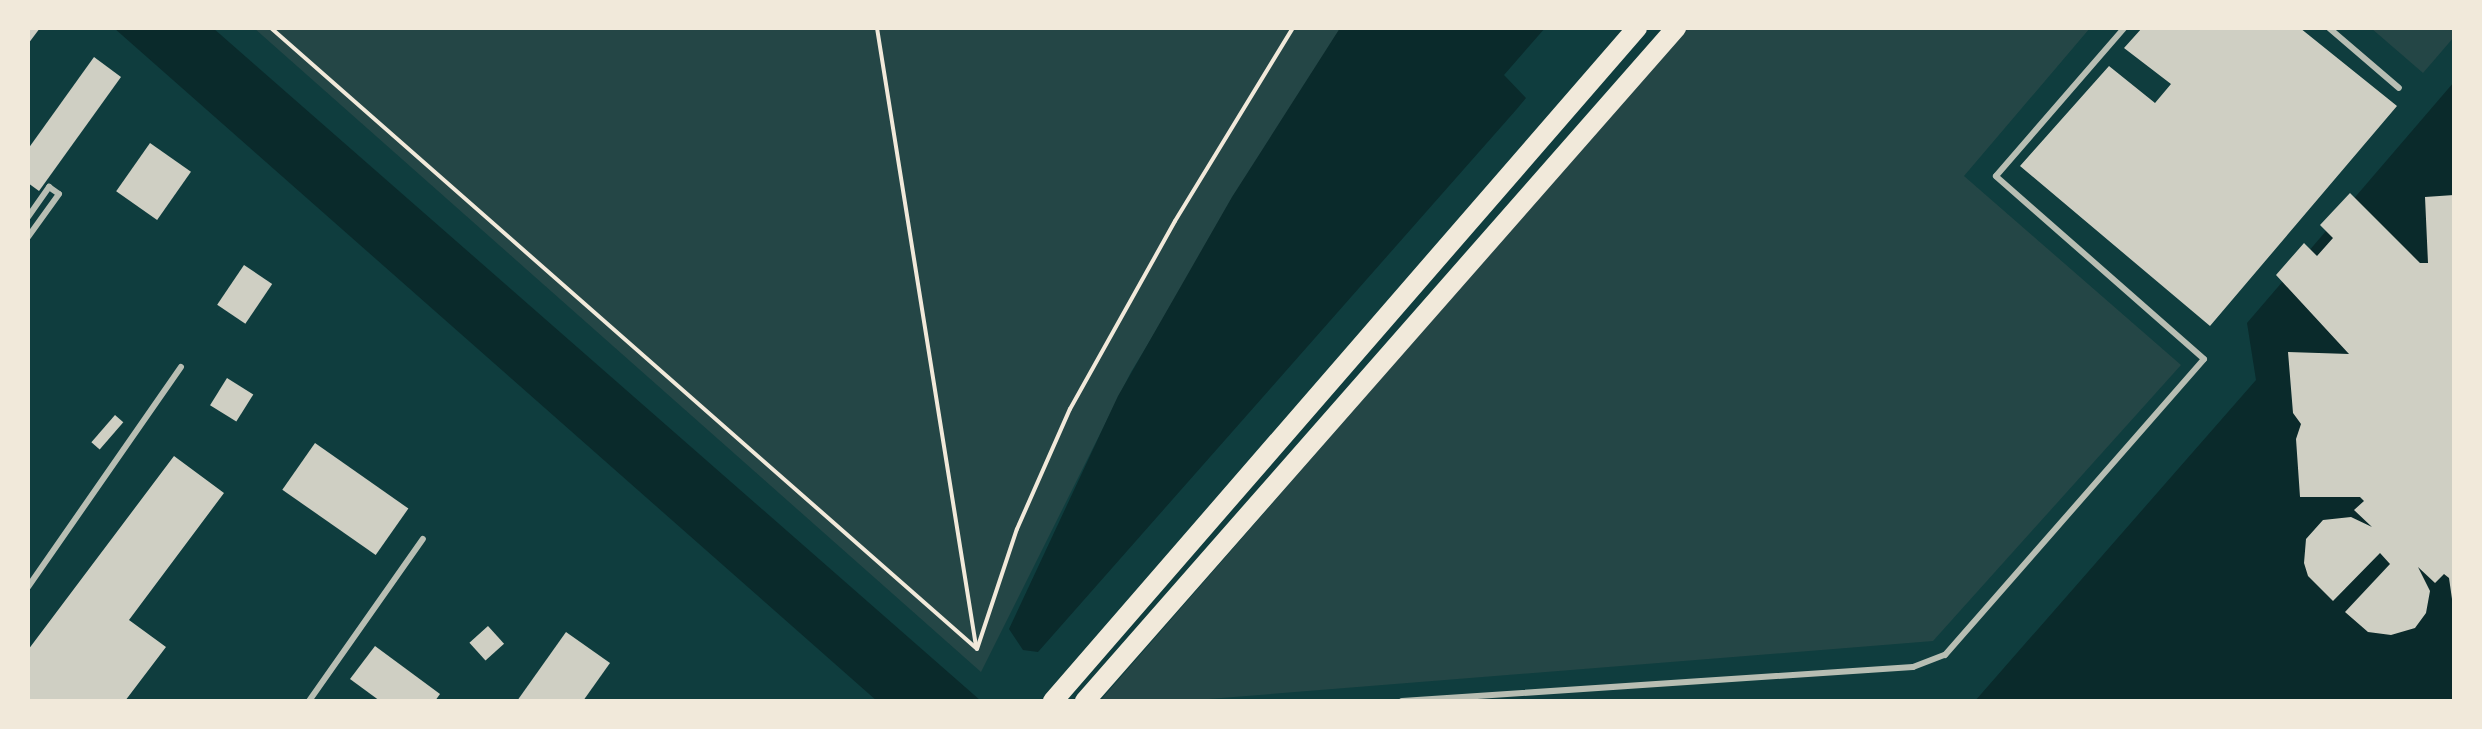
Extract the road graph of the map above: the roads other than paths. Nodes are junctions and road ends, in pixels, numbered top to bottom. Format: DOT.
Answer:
graph roads {
  1 [pos="1637,28"];
  2 [pos="1676,28"];
  3 [pos="2124,28"];
  4 [pos="2329,28"];
  5 [pos="2399,88"];
  6 [pos="28,217"];
  7 [pos="28,237"];
  8 [pos="181,367"];
  9 [pos="423,539"];
  10 [pos="28,587"];
  11 [pos="309,701"];
  12 [pos="1053,701"];
  13 [pos="1085,701"];
  14 [pos="1402,701"];
  1 -- 12 [label="main road"];
  2 -- 13 [label="main road"];
  3 -- 14 [label="lane"];
  4 -- 5 [label="lane"];
  6 -- 7 [label="lane"];
  8 -- 10 [label="lane"];
  9 -- 11 [label="lane"];
}
